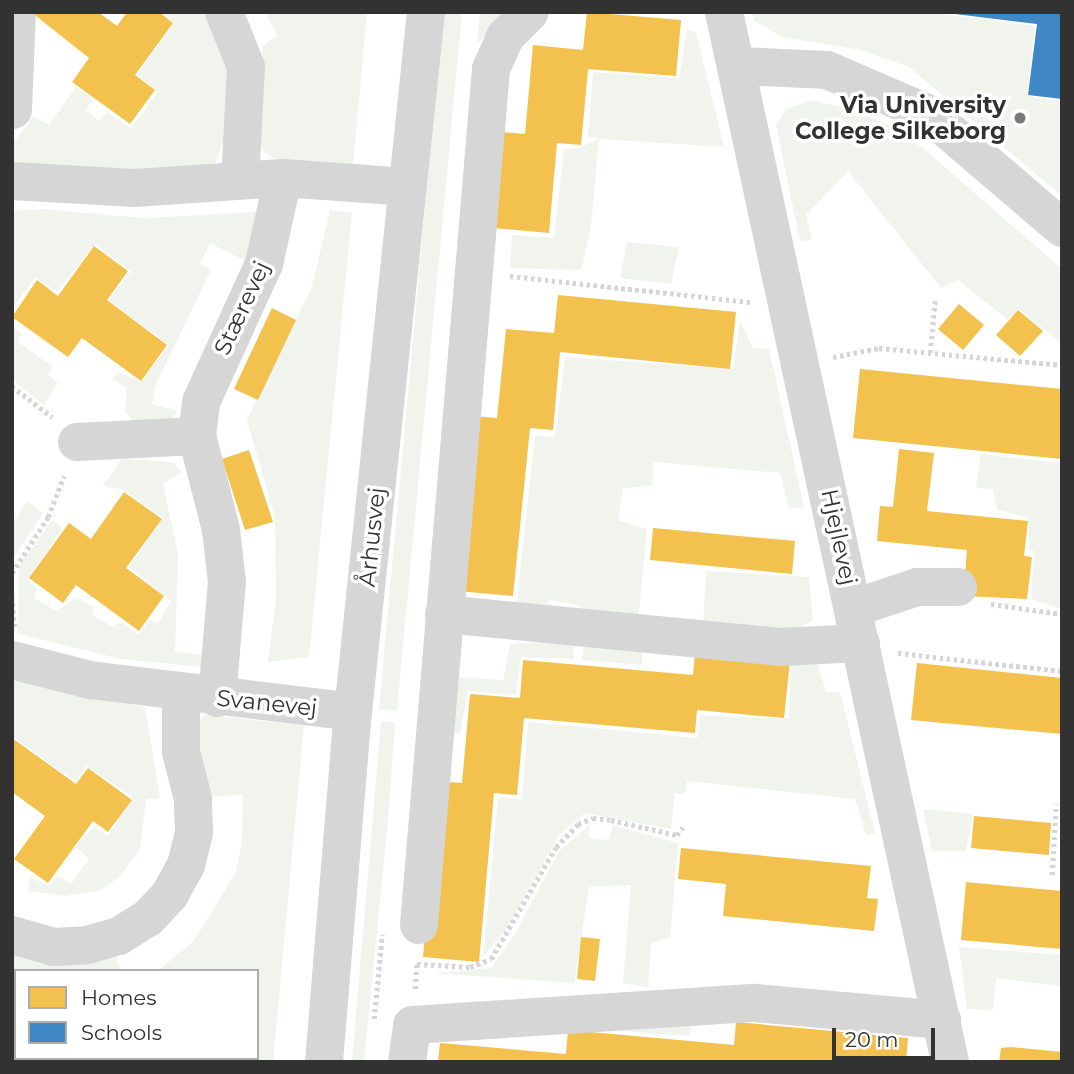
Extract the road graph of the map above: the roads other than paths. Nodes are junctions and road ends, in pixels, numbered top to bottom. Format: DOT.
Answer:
graph roads {
  1 [pos="17,12"];
  2 [pos="224,12"];
  3 [pos="426,12"];
  4 [pos="530,12"];
  5 [pos="724,12"];
  6 [pos="739,66"];
  7 [pos="13,110"];
  8 [pos="283,178"];
  9 [pos="240,180"];
  10 [pos="12,181"];
  11 [pos="408,187"];
  12 [pos="1062,228"];
  13 [pos="197,436"];
  14 [pos="77,442"];
  15 [pos="958,587"];
  16 [pos="444,614"];
  17 [pos="859,633"];
  18 [pos="13,649"];
  19 [pos="199,696"];
  20 [pos="353,712"];
  21 [pos="419,925"];
  22 [pos="12,935"];
  23 [pos="942,1020"];
  24 [pos="410,1043"];
  25 [pos="324,1062"];
  26 [pos="950,1062"];
  1 -- 7 [label="street"];
  2 -- 9 [label="street"];
  3 -- 11 [label="street, Århusvej"];
  4 -- 16 [label="street"];
  5 -- 6 [label="street, Hjejlevej"];
  6 -- 12 [label="street"];
  6 -- 17 [label="street, Hjejlevej"];
  8 -- 9 [label="street"];
  8 -- 11 [label="street"];
  8 -- 13 [label="street, Stærevej"];
  9 -- 10 [label="street"];
  11 -- 20 [label="street, Århusvej"];
  13 -- 14 [label="street"];
  13 -- 19 [label="street, Stærevej"];
  15 -- 17 [label="street"];
  16 -- 17 [label="street"];
  16 -- 21 [label="street"];
  17 -- 23 [label="street, Hjejlevej"];
  18 -- 19 [label="street, Svanevej"];
  19 -- 20 [label="street, Svanevej"];
  19 -- 22 [label="street"];
  20 -- 25 [label="street, Århusvej"];
  23 -- 24 [label="street"];
  23 -- 26 [label="street, Hjejlevej"];
}
